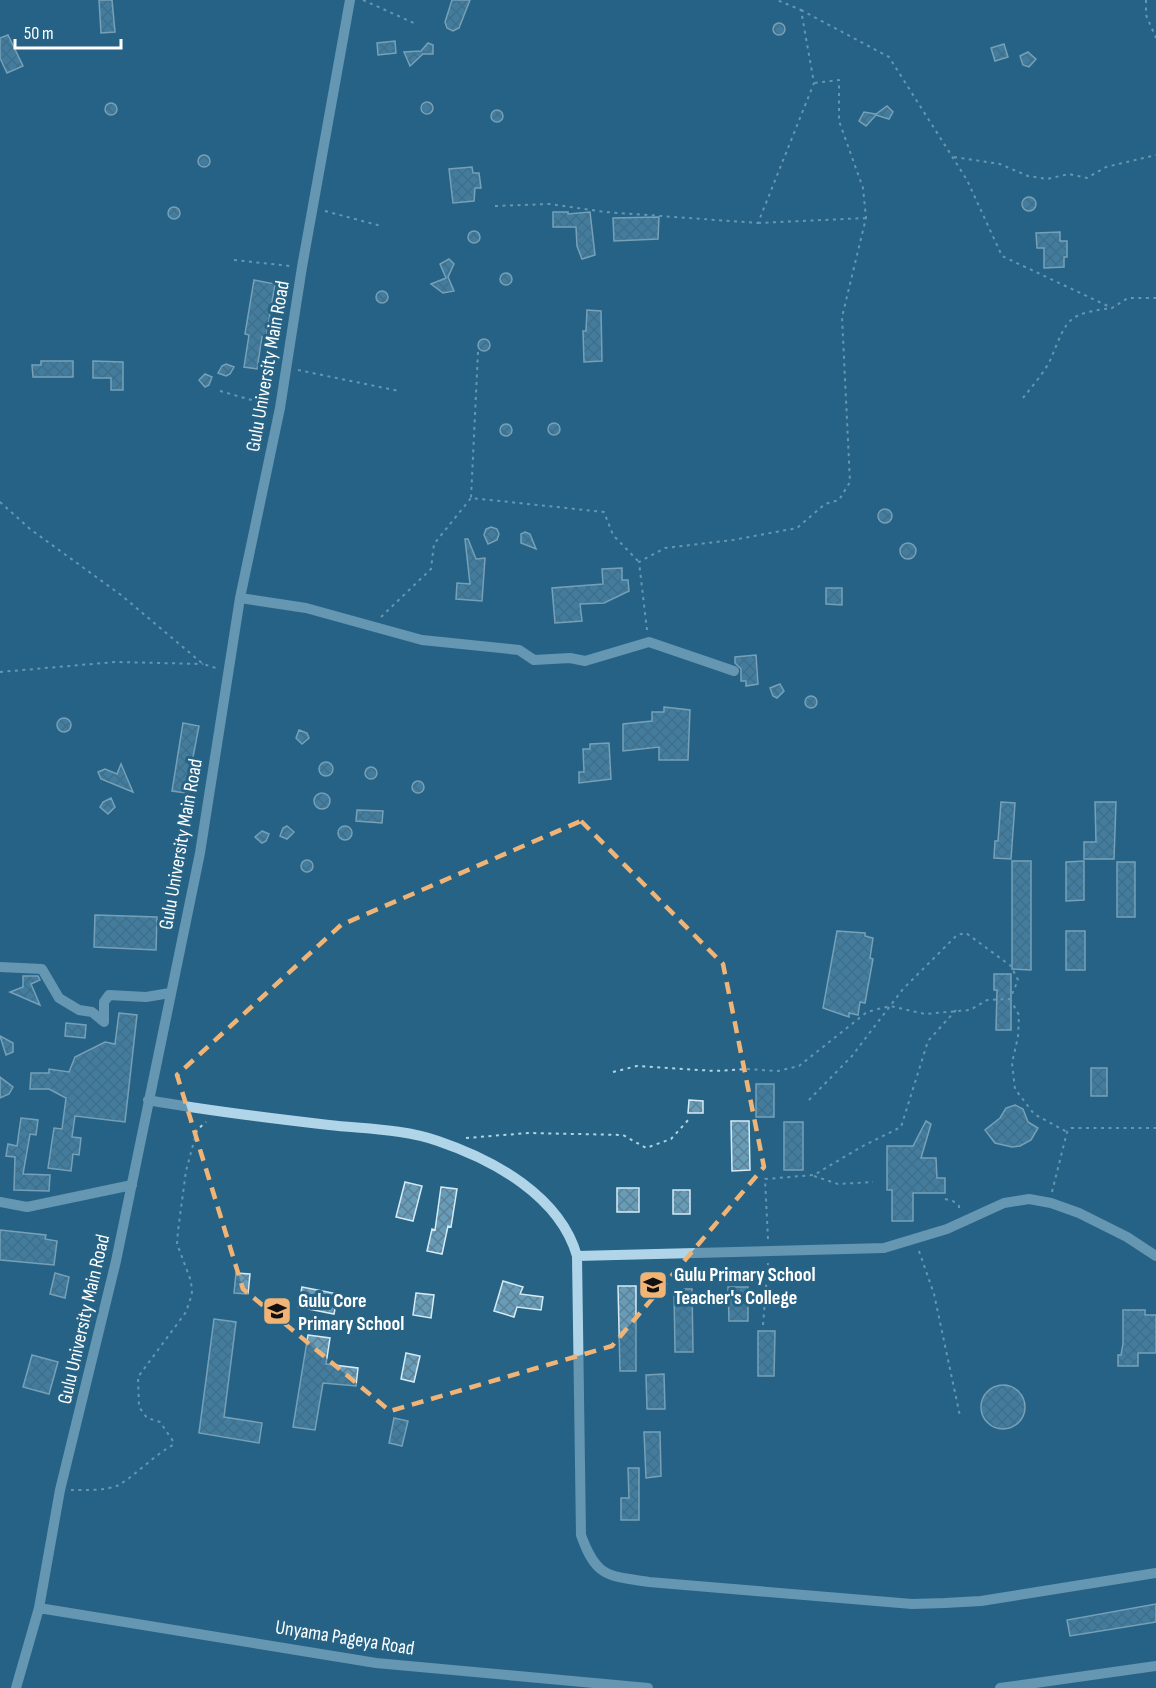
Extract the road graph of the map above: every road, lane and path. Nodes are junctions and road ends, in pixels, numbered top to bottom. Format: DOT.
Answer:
graph roads {
  1 [pos="350,0"];
  2 [pos="363,0"];
  3 [pos="777,0"];
  4 [pos="1146,0"];
  5 [pos="801,10"];
  6 [pos="416,24"];
  7 [pos="1156,39"];
  8 [pos="814,83"];
  9 [pos="1156,155"];
  10 [pos="954,157"];
  11 [pos="495,206"];
  12 [pos="313,208"];
  13 [pos="866,218"];
  14 [pos="758,223"];
  15 [pos="381,226"];
  16 [pos="234,260"];
  17 [pos="302,267"];
  18 [pos="1156,298"];
  19 [pos="1112,308"];
  20 [pos="478,352"];
  21 [pos="287,368"];
  22 [pos="220,391"];
  23 [pos="399,391"];
  24 [pos="1023,399"];
  25 [pos="280,408"];
  26 [pos="471,498"];
  27 [pos="0,502"];
  28 [pos="639,562"];
  29 [pos="240,598"];
  30 [pos="373,625"];
  31 [pos="649,642"];
  32 [pos="203,664"];
  33 [pos="734,670"];
  34 [pos="0,672"];
  35 [pos="227,672"];
  36 [pos="0,967"];
  37 [pos="170,993"];
  38 [pos="1010,999"];
  39 [pos="890,1006"];
  40 [pos="957,1010"];
  41 [pos="613,1072"];
  42 [pos="148,1100"];
  43 [pos="807,1102"];
  44 [pos="218,1113"];
  45 [pos="690,1118"];
  46 [pos="1156,1128"];
  47 [pos="1067,1132"];
  48 [pos="459,1138"];
  49 [pos="814,1175"];
  50 [pos="764,1181"];
  51 [pos="873,1182"];
  52 [pos="132,1185"];
  53 [pos="945,1199"];
  54 [pos="0,1202"];
  55 [pos="1051,1203"];
  56 [pos="966,1221"];
  57 [pos="914,1241"];
  58 [pos="577,1256"];
  59 [pos="1156,1256"];
  60 [pos="960,1416"];
  61 [pos="60,1490"];
  62 [pos="1156,1573"];
  63 [pos="39,1608"];
  64 [pos="1156,1666"];
  65 [pos="521,1683"];
  66 [pos="16,1688"];
  67 [pos="648,1688"];
  68 [pos="1000,1688"];
  1 -- 12 [label="street, Gulu University Main Road"];
  2 -- 6 [label="path"];
  3 -- 5 [label="path"];
  4 -- 7 [label="path"];
  5 -- 8 [label="path"];
  5 -- 10 [label="path"];
  8 -- 13 [label="path"];
  8 -- 14 [label="path"];
  9 -- 10 [label="path"];
  10 -- 19 [label="path"];
  11 -- 14 [label="path"];
  12 -- 15 [label="path"];
  12 -- 17 [label="street, Gulu University Main Road"];
  13 -- 14 [label="path"];
  13 -- 28 [label="path"];
  16 -- 17 [label="path"];
  17 -- 21 [label="street, Gulu University Main Road"];
  18 -- 19 [label="path"];
  19 -- 24 [label="path"];
  20 -- 26 [label="path"];
  21 -- 23 [label="path"];
  21 -- 25 [label="street, Gulu University Main Road"];
  22 -- 25 [label="path"];
  25 -- 29 [label="street, Gulu University Main Road"];
  26 -- 28 [label="path"];
  26 -- 30 [label="path"];
  27 -- 32 [label="path"];
  28 -- 31 [label="path"];
  29 -- 30 [label="street"];
  29 -- 35 [label="street, Gulu University Main Road"];
  30 -- 31 [label="street"];
  31 -- 33 [label="street"];
  32 -- 34 [label="path"];
  32 -- 35 [label="path"];
  35 -- 37 [label="street, Gulu University Main Road"];
  36 -- 37 [label="street"];
  37 -- 42 [label="street, Gulu University Main Road"];
  38 -- 39 [label="path"];
  38 -- 40 [label="path"];
  38 -- 47 [label="path"];
  39 -- 40 [label="path"];
  39 -- 41 [label="path"];
  39 -- 43 [label="path"];
  40 -- 49 [label="path"];
  42 -- 44 [label="street"];
  42 -- 52 [label="street, Gulu University Main Road"];
  44 -- 58 [label="street"];
  44 -- 61 [label="path"];
  45 -- 48 [label="path"];
  46 -- 47 [label="path"];
  47 -- 55 [label="path"];
  49 -- 50 [label="path"];
  49 -- 51 [label="path"];
  52 -- 54 [label="street"];
  52 -- 61 [label="street, Gulu University Main Road"];
  53 -- 56 [label="path"];
  55 -- 56 [label="street"];
  55 -- 59 [label="street"];
  56 -- 57 [label="street"];
  57 -- 58 [label="street"];
  57 -- 60 [label="path"];
  58 -- 62 [label="street"];
  61 -- 63 [label="street, Gulu University Main Road"];
  63 -- 65 [label="street, Unyama Pageya Road"];
  63 -- 66 [label="street, Gulu University Main Road"];
  64 -- 68 [label="street"];
  65 -- 67 [label="street, Unyama Pageya Road"];
}
